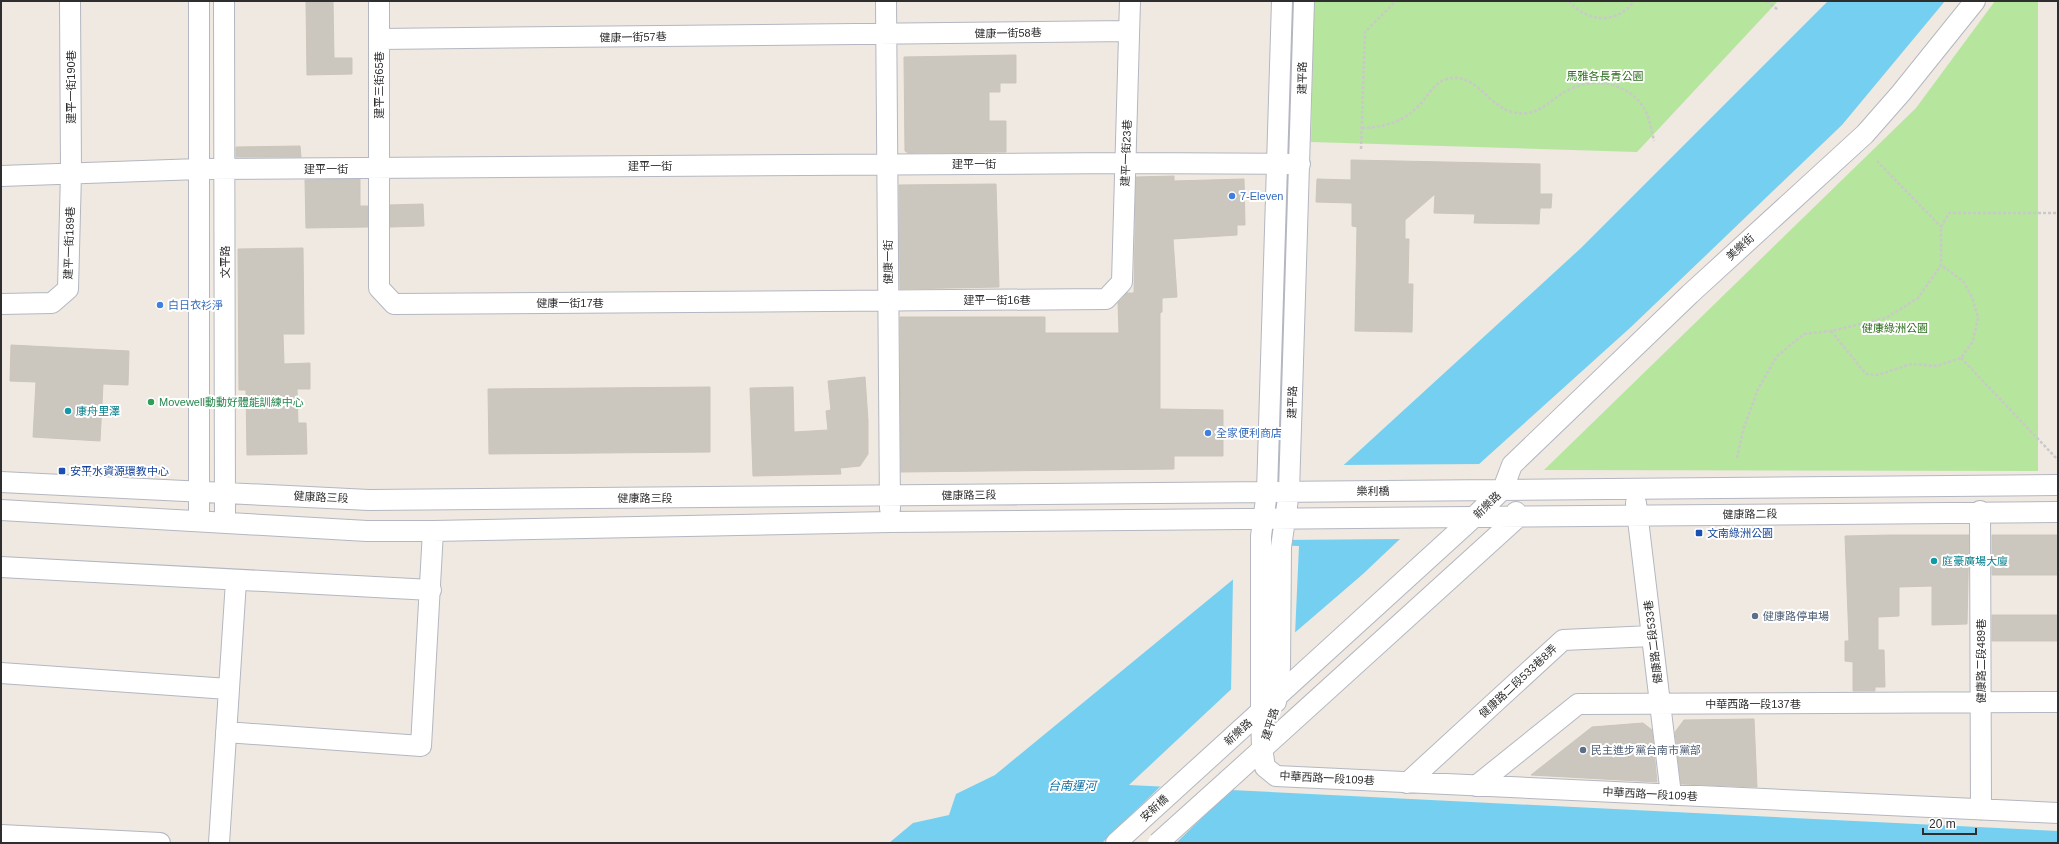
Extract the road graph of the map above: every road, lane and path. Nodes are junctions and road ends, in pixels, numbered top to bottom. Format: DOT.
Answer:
graph roads {
  1 [pos="70,1"];
  2 [pos="199,1"];
  3 [pos="224,1"];
  4 [pos="379,1"];
  5 [pos="886,1"];
  6 [pos="1130,1"];
  7 [pos="1282,1"];
  8 [pos="1304,1"];
  9 [pos="1395,1"];
  10 [pos="1569,1"];
  11 [pos="1634,1"];
  12 [pos="1767,1"];
  13 [pos="1975,1"];
  14 [pos="1778,10"];
  15 [pos="1130,31"];
  16 [pos="886,34"];
  17 [pos="379,39"];
  18 [pos="1362,128"];
  19 [pos="1654,141"];
  20 [pos="1361,149"];
  21 [pos="1877,161"];
  22 [pos="1125,163"];
  23 [pos="1278,163"];
  24 [pos="888,164"];
  25 [pos="1300,164"];
  26 [pos="379,168"];
  27 [pos="199,169"];
  28 [pos="224,169"];
  29 [pos="72,173"];
  30 [pos="1,176"];
  31 [pos="2057,213"];
  32 [pos="1941,227"];
  33 [pos="1941,265"];
  34 [pos="1106,299"];
  35 [pos="888,301"];
  36 [pos="1,304"];
  37 [pos="1831,331"];
  38 [pos="1961,358"];
  39 [pos="1737,458"];
  40 [pos="2058,460"];
  41 [pos="1,482"];
  42 [pos="2058,485"];
  43 [pos="1503,489"];
  44 [pos="1635,489"];
  45 [pos="199,490"];
  46 [pos="225,492"];
  47 [pos="1267,492"];
  48 [pos="1289,492"];
  49 [pos="890,496"];
  50 [pos="1,510"];
  51 [pos="1980,511"];
  52 [pos="2058,512"];
  53 [pos="1638,516"];
  54 [pos="1474,517"];
  55 [pos="1518,517"];
  56 [pos="1263,518"];
  57 [pos="1284,519"];
  58 [pos="199,521"];
  59 [pos="225,522"];
  60 [pos="890,522"];
  61 [pos="433,531"];
  62 [pos="1,567"];
  63 [pos="236,581"];
  64 [pos="430,590"];
  65 [pos="1652,636"];
  66 [pos="1,673"];
  67 [pos="228,689"];
  68 [pos="1278,695"];
  69 [pos="1981,702"];
  70 [pos="2058,702"];
  71 [pos="1660,705"];
  72 [pos="1261,711"];
  73 [pos="226,732"];
  74 [pos="1262,748"];
  75 [pos="1192,774"];
  76 [pos="1407,782"];
  77 [pos="1476,786"];
  78 [pos="1671,795"];
  79 [pos="1981,810"];
  80 [pos="2058,813"];
  81 [pos="1,835"];
  82 [pos="160,843"];
  83 [pos="219,843"];
  84 [pos="1116,843"];
  85 [pos="1158,843"];
  1 -- 29 [label="street, 建平一街190巷"];
  2 -- 27 [label="street"];
  3 -- 28 [label="street, 文平路"];
  4 -- 17 [label="street, 建平三街65巷"];
  5 -- 16 [label="street, 健康一街"];
  6 -- 15 [label="street, 建平一街23巷"];
  7 -- 23 [label="street, 建平路"];
  8 -- 25 [label="street, 建平路"];
  9 -- 18 [label="path"];
  10 -- 11 [label="path"];
  12 -- 14 [label="path"];
  13 -- 43 [label="street, 美樂街"];
  15 -- 16 [label="street, 健康一街58巷"];
  15 -- 22 [label="street, 建平一街23巷"];
  16 -- 17 [label="street, 健康一街57巷"];
  16 -- 24 [label="street, 健康一街"];
  17 -- 26 [label="street, 建平三街65巷"];
  18 -- 19 [label="path"];
  18 -- 20 [label="path"];
  21 -- 32 [label="path"];
  22 -- 23 [label="street, 建平一街"];
  22 -- 24 [label="street, 建平一街"];
  22 -- 34 [label="street, 建平一街23巷"];
  23 -- 25 [label="street, 建平一街"];
  23 -- 47 [label="street, 建平路"];
  24 -- 26 [label="street, 建平一街"];
  24 -- 35 [label="street, 健康一街"];
  25 -- 48 [label="street, 建平路"];
  26 -- 28 [label="street, 建平一街"];
  26 -- 35 [label="street, 健康一街17巷"];
  27 -- 28 [label="street, 建平一街"];
  27 -- 29 [label="street, 建平一街"];
  27 -- 45 [label="street"];
  28 -- 46 [label="street, 文平路"];
  29 -- 30 [label="street, 建平一街"];
  29 -- 36 [label="street, 建平一街189巷"];
  31 -- 32 [label="path"];
  32 -- 33 [label="path"];
  33 -- 37 [label="path"];
  33 -- 38 [label="path"];
  34 -- 35 [label="street, 建平一街16巷"];
  35 -- 49 [label="street, 健康一街"];
  37 -- 38 [label="path"];
  37 -- 39 [label="path"];
  38 -- 40 [label="path"];
  41 -- 45 [label="street, 健康路三段"];
  42 -- 44 [label="street"];
  43 -- 44 [label="street"];
  43 -- 48 [label="street, 樂利橋"];
  43 -- 54 [label="street, 新樂路"];
  43 -- 55 [label="street, 新樂路"];
  44 -- 53 [label="street, 健康路二段533巷"];
  45 -- 46 [label="street, 健康路三段"];
  45 -- 58 [label="street"];
  46 -- 49 [label="street, 健康路三段"];
  46 -- 59 [label="street, 文平路"];
  47 -- 48 [label="street, 健康路三段"];
  47 -- 49 [label="street, 健康路三段"];
  47 -- 56 [label="street, 建平路"];
  48 -- 57 [label="street, 建平路"];
  49 -- 60 [label="street, 健康一街"];
  50 -- 58 [label="street"];
  51 -- 52 [label="street, 健康路二段"];
  51 -- 53 [label="street, 健康路二段"];
  51 -- 69 [label="street, 健康路二段489巷"];
  53 -- 55 [label="street, 健康路二段"];
  53 -- 65 [label="street, 健康路二段533巷"];
  54 -- 55 [label="street, 健康路二段"];
  54 -- 57 [label="street, 健康路二段"];
  54 -- 68 [label="street, 新樂路"];
  55 -- 74 [label="street"];
  56 -- 57 [label="street"];
  56 -- 60 [label="street"];
  56 -- 72 [label="street, 建平路"];
  57 -- 68 [label="street, 建平路"];
  58 -- 59 [label="street"];
  59 -- 61 [label="street"];
  60 -- 61 [label="street"];
  61 -- 64 [label="street"];
  62 -- 63 [label="street"];
  63 -- 64 [label="street"];
  63 -- 67 [label="street"];
  64 -- 73 [label="street"];
  65 -- 71 [label="street, 健康路二段533巷"];
  65 -- 76 [label="street, 健康路二段533巷8弄"];
  66 -- 67 [label="street"];
  67 -- 73 [label="street"];
  68 -- 72 [label="street, 新樂路"];
  68 -- 74 [label="street, 建平路"];
  69 -- 70 [label="street, 中華西路一段137巷"];
  69 -- 71 [label="street, 中華西路一段137巷"];
  69 -- 79 [label="street, 健康路二段489巷"];
  71 -- 77 [label="street, 中華西路一段137巷"];
  71 -- 78 [label="street, 健康路二段533巷"];
  72 -- 74 [label="street, 建平路"];
  72 -- 75 [label="street, 新樂路"];
  73 -- 83 [label="street"];
  74 -- 76 [label="street, 中華西路一段109巷"];
  74 -- 85 [label="street, bridge"];
  75 -- 84 [label="street, 安新橋"];
  76 -- 77 [label="street, 中華西路一段109巷"];
  77 -- 78 [label="street, 中華西路一段109巷"];
  78 -- 79 [label="street, 中華西路一段109巷"];
  79 -- 80 [label="street, 中華西路一段109巷"];
  81 -- 82 [label="street"];
}
